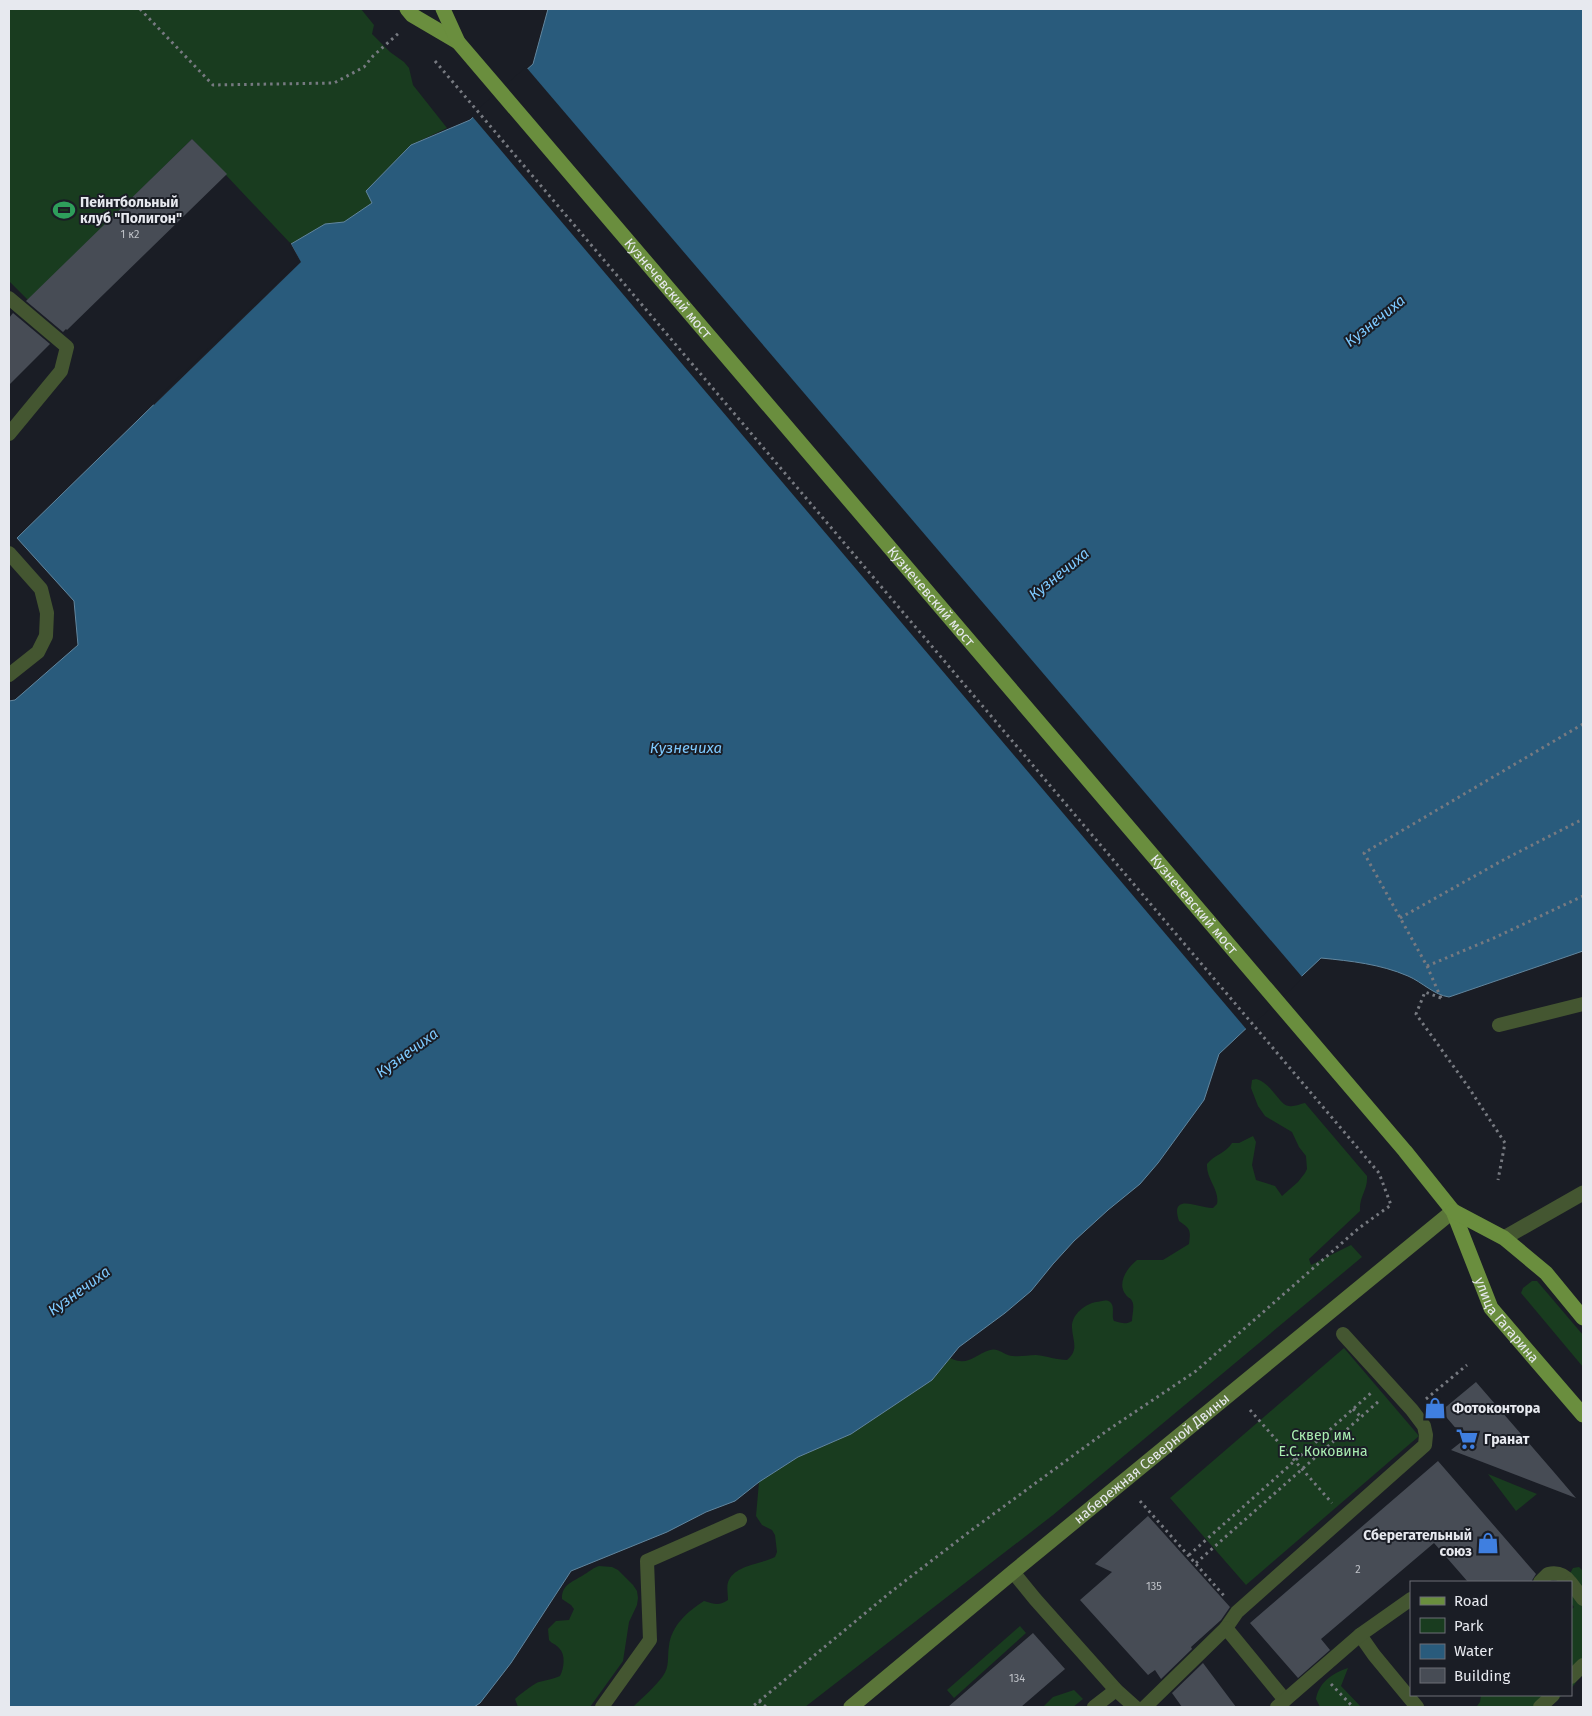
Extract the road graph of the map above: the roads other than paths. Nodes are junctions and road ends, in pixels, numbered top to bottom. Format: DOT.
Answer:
graph roads {
  1 [pos="443,9"];
  2 [pos="410,12"];
  3 [pos="458,42"];
  4 [pos="9,298"];
  5 [pos="9,434"];
  6 [pos="9,553"];
  7 [pos="9,675"];
  8 [pos="1583,1004"];
  9 [pos="1499,1026"];
  10 [pos="1405,1151"];
  11 [pos="1583,1193"];
  12 [pos="1453,1211"];
  13 [pos="1504,1238"];
  14 [pos="1583,1318"];
  15 [pos="1342,1334"];
  16 [pos="1583,1415"];
  17 [pos="740,1520"];
  18 [pos="1013,1572"];
  19 [pos="1541,1581"];
  20 [pos="1568,1581"];
  21 [pos="1572,1585"];
  22 [pos="1583,1598"];
  23 [pos="1410,1600"];
  24 [pos="1226,1628"];
  25 [pos="1360,1635"];
  26 [pos="1583,1665"];
  27 [pos="1572,1676"];
  28 [pos="1116,1690"];
  29 [pos="1552,1696"];
  30 [pos="1281,1704"];
  31 [pos="602,1707"];
  32 [pos="851,1707"];
  33 [pos="1094,1707"];
  34 [pos="1135,1707"];
  35 [pos="1145,1707"];
  36 [pos="1418,1707"];
  37 [pos="1540,1707"];
  1 -- 3 [label="main road"];
  2 -- 3 [label="main road"];
  3 -- 10 [label="main road, Кузнечевский мост"];
  4 -- 5 [label="lane"];
  6 -- 7 [label="lane"];
  8 -- 9 [label="lane"];
  10 -- 12 [label="main road, улица Гагарина"];
  11 -- 13 [label="street"];
  12 -- 13 [label="main road, улица Гагарина"];
  12 -- 16 [label="main road, улица Гагарина"];
  12 -- 18 [label="street, набережная Северной Двины"];
  13 -- 14 [label="main road, улица Гагарина"];
  15 -- 24 [label="lane"];
  17 -- 31 [label="lane"];
  18 -- 28 [label="lane"];
  18 -- 32 [label="street, набережная Северной Двины"];
  19 -- 20 [label="lane"];
  21 -- 22 [label="lane"];
  23 -- 25 [label="lane"];
  24 -- 30 [label="lane"];
  24 -- 35 [label="lane"];
  25 -- 30 [label="lane"];
  25 -- 36 [label="lane"];
  26 -- 27 [label="lane"];
  28 -- 33 [label="lane"];
  28 -- 34 [label="lane"];
  29 -- 37 [label="lane"];
}
